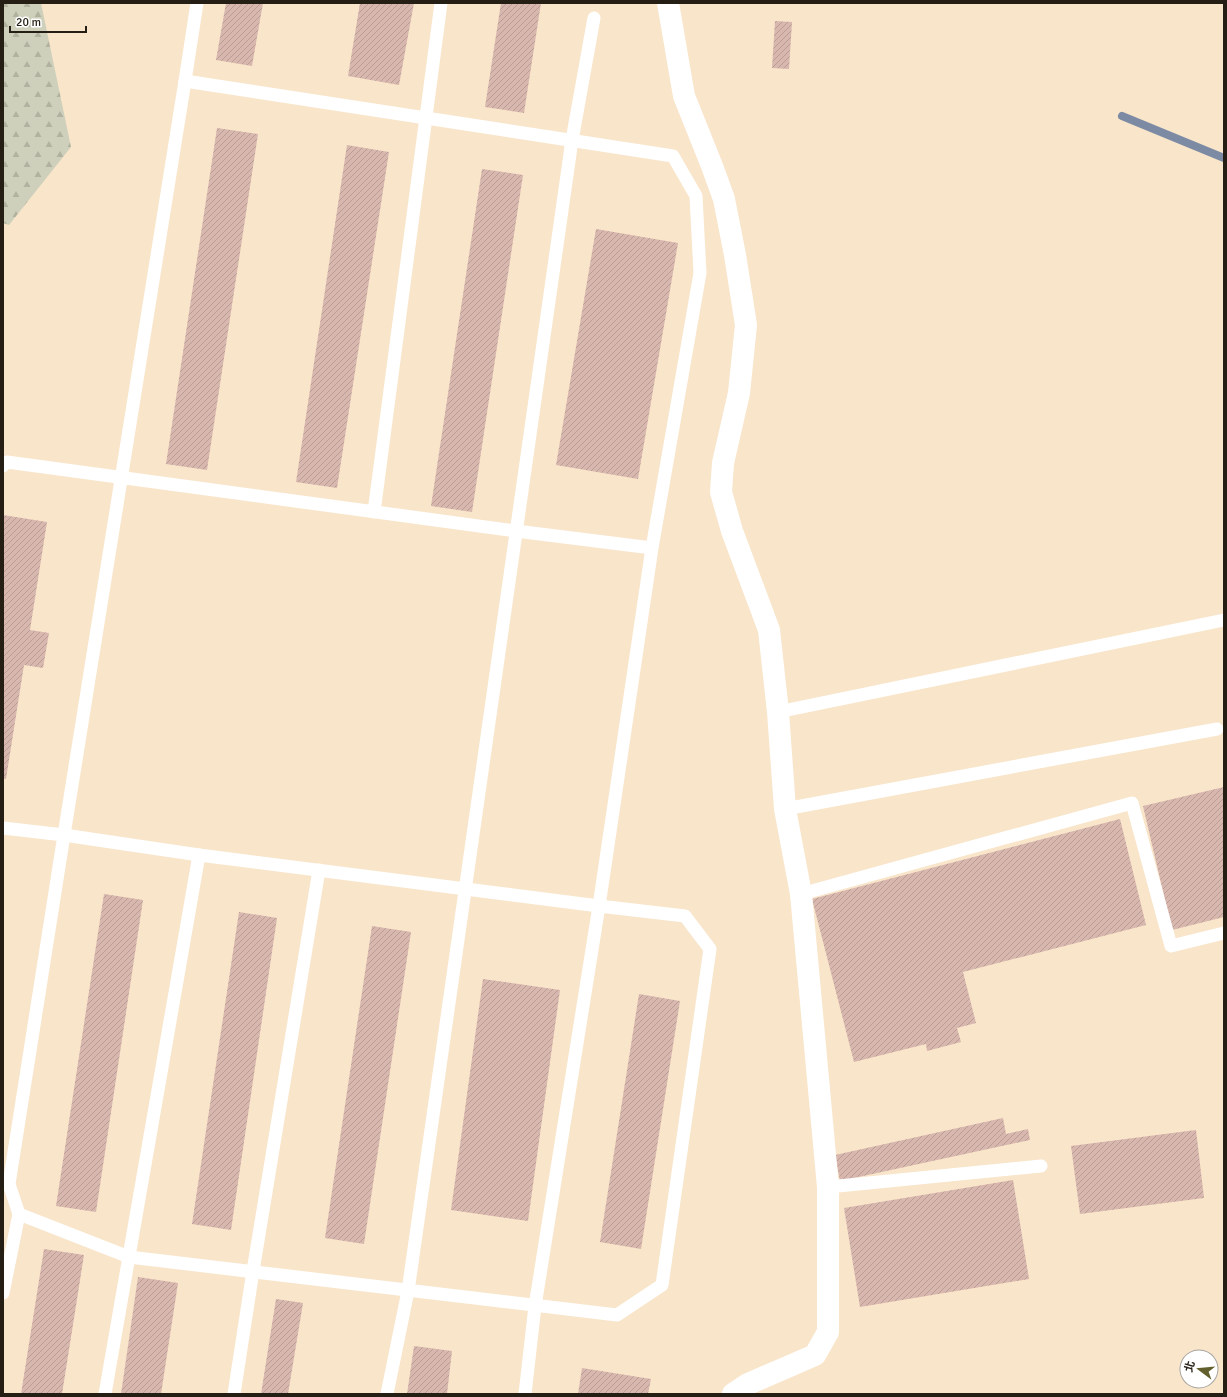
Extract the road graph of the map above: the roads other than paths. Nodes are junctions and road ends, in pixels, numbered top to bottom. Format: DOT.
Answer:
graph roads {
  1 [pos="197,3"];
  2 [pos="441,3"];
  3 [pos="668,3"];
  4 [pos="594,18"];
  5 [pos="185,80"];
  6 [pos="425,118"];
  7 [pos="572,140"];
  8 [pos="3,466"];
  9 [pos="121,478"];
  10 [pos="374,512"];
  11 [pos="516,531"];
  12 [pos="652,548"];
  13 [pos="1224,620"];
  14 [pos="778,712"];
  15 [pos="1216,729"];
  16 [pos="785,809"];
  17 [pos="3,828"];
  18 [pos="64,835"];
  19 [pos="199,855"];
  20 [pos="318,870"];
  21 [pos="465,889"];
  22 [pos="802,894"];
  23 [pos="598,906"];
  24 [pos="1224,933"];
  25 [pos="1041,1166"];
  26 [pos="828,1187"];
  27 [pos="19,1214"];
  28 [pos="129,1257"];
  29 [pos="253,1271"];
  30 [pos="408,1290"];
  31 [pos="3,1293"];
  32 [pos="535,1306"];
  33 [pos="105,1394"];
  34 [pos="234,1394"];
  35 [pos="387,1394"];
  36 [pos="525,1394"];
  37 [pos="733,1394"];
  1 -- 5 [label="lane"];
  2 -- 6 [label="lane"];
  3 -- 14 [label="street"];
  4 -- 7 [label="lane"];
  5 -- 6 [label="lane"];
  5 -- 9 [label="lane"];
  6 -- 7 [label="lane"];
  6 -- 10 [label="lane"];
  7 -- 11 [label="lane"];
  7 -- 12 [label="lane"];
  8 -- 9 [label="lane"];
  9 -- 10 [label="lane"];
  9 -- 18 [label="lane"];
  10 -- 11 [label="lane"];
  11 -- 12 [label="lane"];
  11 -- 21 [label="lane"];
  12 -- 23 [label="lane"];
  13 -- 14 [label="lane"];
  14 -- 16 [label="street"];
  15 -- 16 [label="lane"];
  16 -- 22 [label="street"];
  17 -- 18 [label="lane"];
  18 -- 19 [label="lane"];
  18 -- 27 [label="lane"];
  19 -- 20 [label="lane"];
  19 -- 28 [label="lane"];
  20 -- 21 [label="lane"];
  20 -- 29 [label="lane"];
  21 -- 23 [label="lane"];
  21 -- 30 [label="lane"];
  22 -- 24 [label="lane"];
  22 -- 26 [label="street"];
  23 -- 32 [label="lane"];
  23 -- 32 [label="lane"];
  25 -- 26 [label="lane"];
  26 -- 37 [label="street"];
  27 -- 28 [label="lane"];
  27 -- 31 [label="lane"];
  28 -- 29 [label="lane"];
  28 -- 33 [label="lane"];
  29 -- 30 [label="lane"];
  29 -- 34 [label="lane"];
  30 -- 32 [label="lane"];
  30 -- 35 [label="lane"];
  32 -- 36 [label="lane"];
}
